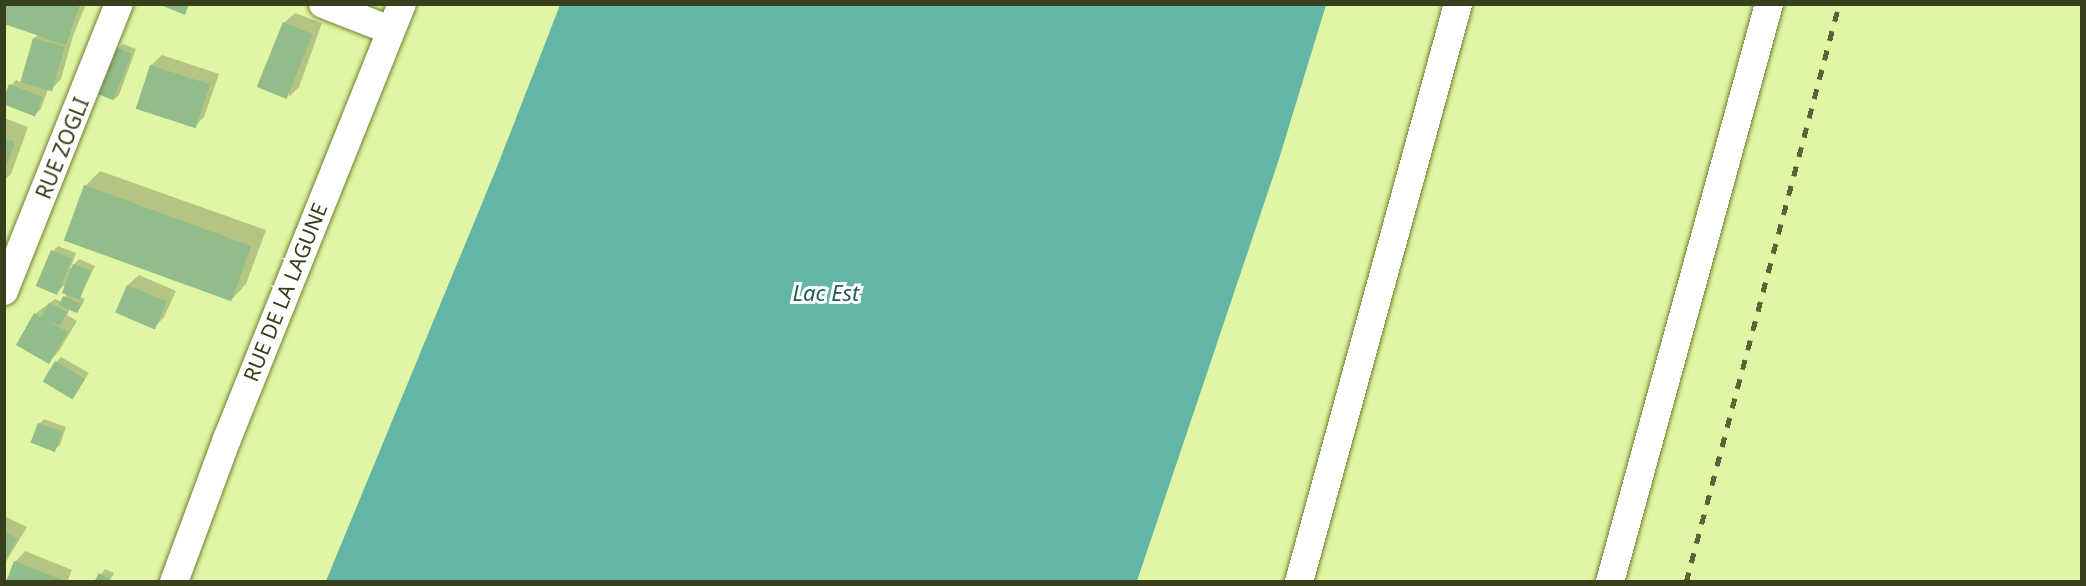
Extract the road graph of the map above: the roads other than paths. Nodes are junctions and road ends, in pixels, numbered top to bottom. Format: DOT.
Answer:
graph roads {
  1 [pos="119,4"];
  2 [pos="323,4"];
  3 [pos="402,4"];
  4 [pos="1458,4"];
  5 [pos="1769,4"];
  6 [pos="390,30"];
  7 [pos="4,291"];
  8 [pos="174,582"];
  9 [pos="1299,582"];
  10 [pos="1610,582"];
  1 -- 7 [label="street, RUE ZOGLI"];
  2 -- 6 [label="street"];
  3 -- 6 [label="street, RUE DE LA LAGUNE"];
  4 -- 9 [label="street"];
  5 -- 10 [label="street"];
  6 -- 8 [label="street, RUE DE LA LAGUNE"];
}
